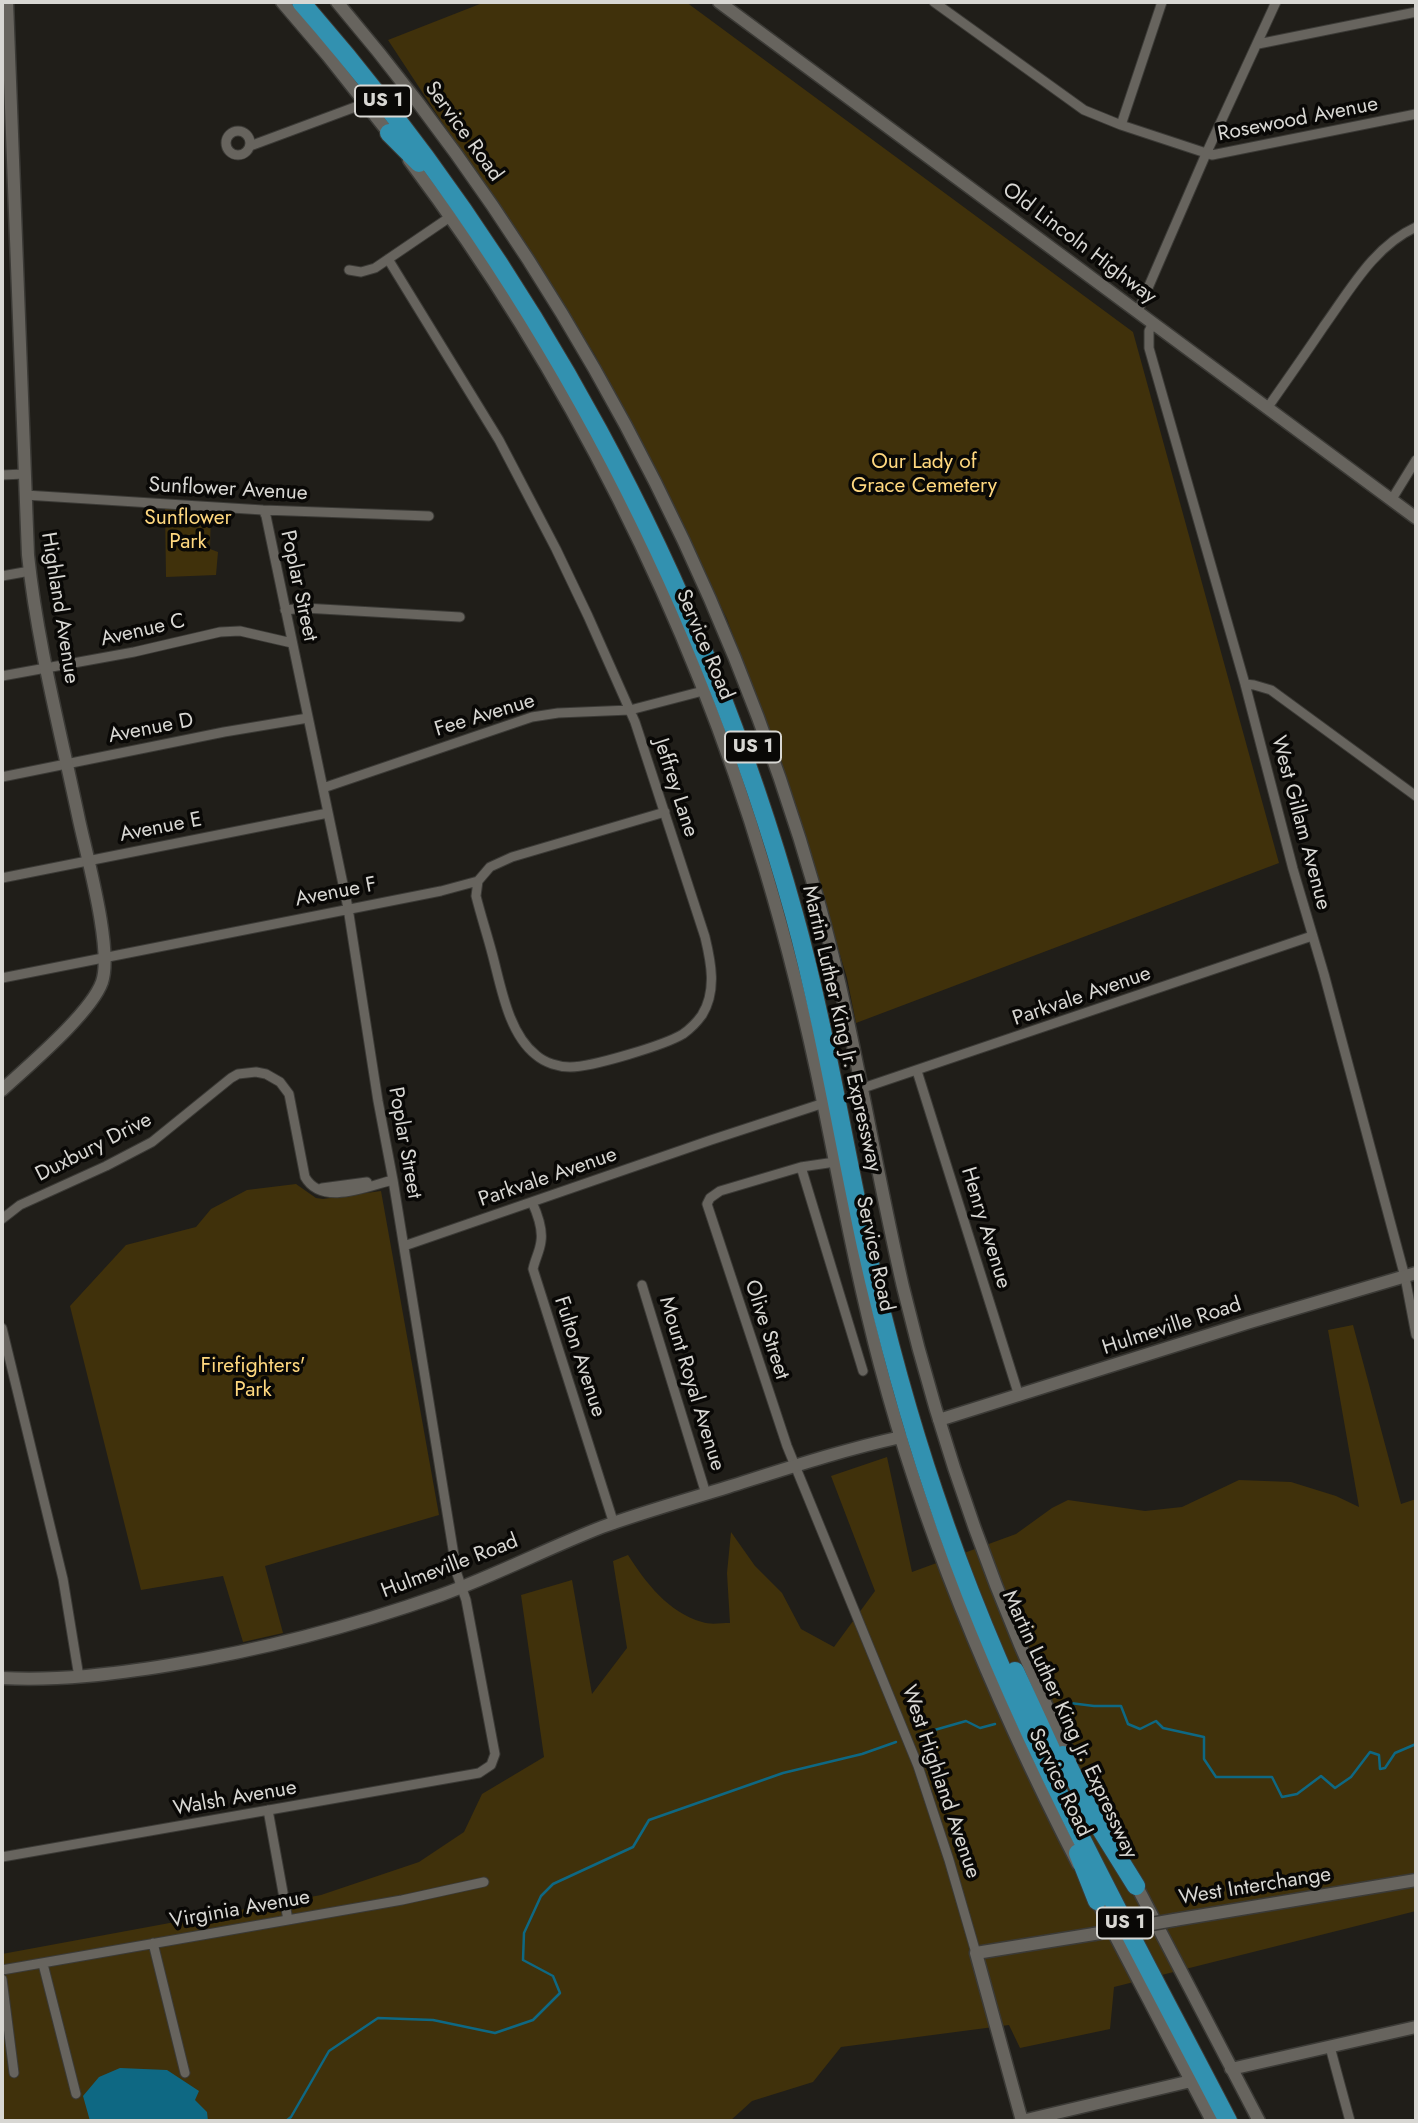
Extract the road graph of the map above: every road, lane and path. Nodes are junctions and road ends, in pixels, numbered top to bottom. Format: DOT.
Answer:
graph roads {
  1 [pos="7,2"];
  2 [pos="282,2"];
  3 [pos="301,2"];
  4 [pos="317,2"];
  5 [pos="337,2"];
  6 [pos="719,2"];
  7 [pos="934,2"];
  8 [pos="1162,2"];
  9 [pos="1276,2"];
  10 [pos="1416,12"];
  11 [pos="1258,44"];
  12 [pos="366,103"];
  13 [pos="1416,114"];
  14 [pos="1121,125"];
  15 [pos="389,133"];
  16 [pos="250,146"];
  17 [pos="1206,154"];
  18 [pos="8,198"];
  19 [pos="455,211"];
  20 [pos="1416,227"];
  21 [pos="388,259"];
  22 [pos="349,270"];
  23 [pos="1138,311"];
  24 [pos="1153,323"];
  25 [pos="1268,407"];
  26 [pos="1416,460"];
  27 [pos="24,474"];
  28 [pos="2,475"];
  29 [pos="25,495"];
  30 [pos="1392,499"];
  31 [pos="263,510"];
  32 [pos="429,516"];
  33 [pos="1416,518"];
  34 [pos="30,571"];
  35 [pos="2,576"];
  36 [pos="285,610"];
  37 [pos="460,617"];
  38 [pos="292,643"];
  39 [pos="47,668"];
  40 [pos="2,676"];
  41 [pos="1245,684"];
  42 [pos="703,691"];
  43 [pos="630,710"];
  44 [pos="308,718"];
  45 [pos="68,764"];
  46 [pos="2,776"];
  47 [pos="323,788"];
  48 [pos="1416,796"];
  49 [pos="665,812"];
  50 [pos="328,813"];
  51 [pos="88,860"];
  52 [pos="2,878"];
  53 [pos="478,881"];
  54 [pos="348,908"];
  55 [pos="1312,936"];
  56 [pos="106,957"];
  57 [pos="2,978"];
  58 [pos="917,1071"];
  59 [pos="863,1088"];
  60 [pos="2,1090"];
  61 [pos="824,1103"];
  62 [pos="835,1162"];
  63 [pos="801,1167"];
  64 [pos="393,1180"];
  65 [pos="532,1202"];
  66 [pos="2,1219"];
  67 [pos="404,1246"];
  68 [pos="1411,1275"];
  69 [pos="642,1285"];
  70 [pos="2,1328"];
  71 [pos="1416,1335"];
  72 [pos="863,1371"];
  73 [pos="1019,1396"];
  74 [pos="939,1420"];
  75 [pos="901,1437"];
  76 [pos="795,1466"];
  77 [pos="706,1494"];
  78 [pos="614,1524"];
  79 [pos="460,1587"];
  80 [pos="2,1678"];
  81 [pos="79,1678"];
  82 [pos="1025,1724"];
  83 [pos="1045,1737"];
  84 [pos="475,1774"];
  85 [pos="268,1810"];
  86 [pos="2,1857"];
  87 [pos="1416,1880"];
  88 [pos="484,1882"];
  89 [pos="1136,1886"];
  90 [pos="1097,1901"];
  91 [pos="288,1920"];
  92 [pos="153,1943"];
  93 [pos="976,1953"];
  94 [pos="43,1964"];
  95 [pos="2,1970"];
  96 [pos="2,1979"];
  97 [pos="1416,2027"];
  98 [pos="1330,2047"];
  99 [pos="1231,2069"];
  100 [pos="14,2073"];
  101 [pos="185,2073"];
  102 [pos="1191,2081"];
  103 [pos="76,2094"];
  104 [pos="1022,2121"];
  105 [pos="1212,2121"];
  106 [pos="1228,2121"];
  107 [pos="1241,2121"];
  108 [pos="1259,2121"];
  109 [pos="1350,2121"];
  1 -- 18 [label="street, Highland Avenue"];
  2 -- 12 [label="street"];
  3 -- 19 [label="highway, Martin Luther King Jr. Expressway / US 1"];
  4 -- 83 [label="highway, Martin Luther King Jr. Expressway / US 1"];
  5 -- 59 [label="street, Service Road"];
  6 -- 23 [label="street, Old Lincoln Highway"];
  7 -- 14 [label="street, Rosewood Avenue"];
  8 -- 14 [label="street"];
  9 -- 11 [label="street"];
  10 -- 11 [label="street"];
  11 -- 17 [label="street"];
  12 -- 15 [label="street"];
  12 -- 16 [label="street"];
  13 -- 17 [label="street, Rosewood Avenue"];
  14 -- 17 [label="street, Rosewood Avenue"];
  15 -- 19 [label="highway"];
  17 -- 23 [label="street"];
  18 -- 27 [label="street, Highland Avenue"];
  19 -- 21 [label="street"];
  19 -- 42 [label="street, Service Road"];
  19 -- 82 [label="highway, Martin Luther King Jr. Expressway / US 1"];
  20 -- 25 [label="street"];
  21 -- 22 [label="street"];
  21 -- 43 [label="street, Jeffrey Lane"];
  23 -- 24 [label="street, Old Lincoln Highway"];
  24 -- 25 [label="street, Old Lincoln Highway"];
  24 -- 41 [label="street, West Gillam Avenue"];
  25 -- 30 [label="street, Old Lincoln Highway"];
  26 -- 30 [label="street"];
  27 -- 28 [label="street"];
  27 -- 29 [label="street, Highland Avenue"];
  29 -- 31 [label="street, Sunflower Avenue"];
  29 -- 34 [label="street, Highland Avenue"];
  30 -- 33 [label="street, Old Lincoln Highway"];
  31 -- 32 [label="street, Sunflower Avenue"];
  31 -- 36 [label="street, Poplar Street"];
  34 -- 35 [label="street"];
  34 -- 39 [label="street, Highland Avenue"];
  36 -- 37 [label="street"];
  36 -- 38 [label="street, Poplar Street"];
  38 -- 39 [label="street, Avenue C"];
  38 -- 44 [label="street, Poplar Street"];
  39 -- 40 [label="street, Avenue C"];
  39 -- 45 [label="street, Highland Avenue"];
  41 -- 48 [label="street"];
  41 -- 55 [label="street, West Gillam Avenue"];
  42 -- 43 [label="street, Fee Avenue"];
  42 -- 61 [label="street, Service Road"];
  43 -- 47 [label="street, Fee Avenue"];
  43 -- 49 [label="street, Jeffrey Lane"];
  44 -- 45 [label="street, Avenue D"];
  44 -- 47 [label="street, Poplar Street"];
  45 -- 46 [label="street, Avenue D"];
  45 -- 51 [label="street, Highland Avenue"];
  47 -- 50 [label="street, Poplar Street"];
  49 -- 53 [label="street, Avenue F"];
  49 -- 53 [label="street, Jeffrey Lane"];
  50 -- 51 [label="street, Avenue E"];
  50 -- 54 [label="street, Poplar Street"];
  51 -- 52 [label="street, Avenue E"];
  51 -- 56 [label="street, Highland Avenue"];
  53 -- 54 [label="street, Avenue F"];
  54 -- 56 [label="street, Avenue F"];
  54 -- 64 [label="street, Poplar Street"];
  55 -- 58 [label="street, Parkvale Avenue"];
  55 -- 68 [label="street, West Gillam Avenue"];
  56 -- 57 [label="street, Avenue F"];
  56 -- 60 [label="street, Highland Avenue"];
  58 -- 59 [label="street, Parkvale Avenue"];
  58 -- 73 [label="street, Henry Avenue"];
  59 -- 74 [label="street, Service Road"];
  61 -- 62 [label="street, Service Road"];
  61 -- 65 [label="street, Parkvale Avenue"];
  62 -- 63 [label="street"];
  62 -- 75 [label="street, Service Road"];
  63 -- 72 [label="street"];
  63 -- 76 [label="street, Olive Street"];
  64 -- 66 [label="street, Duxbury Drive"];
  64 -- 67 [label="street, Poplar Street"];
  65 -- 67 [label="street, Parkvale Avenue"];
  65 -- 78 [label="street, Fulton Avenue"];
  67 -- 79 [label="street, Poplar Street"];
  68 -- 71 [label="street, West Gillam Avenue"];
  68 -- 73 [label="street, Hulmeville Road"];
  69 -- 77 [label="street, Mount Royal Avenue"];
  70 -- 81 [label="street"];
  73 -- 74 [label="street, Hulmeville Road"];
  74 -- 89 [label="street, Service Road"];
  75 -- 76 [label="street, Hulmeville Road"];
  75 -- 90 [label="street, Service Road"];
  76 -- 77 [label="street, Hulmeville Road"];
  76 -- 93 [label="street, West Highland Avenue"];
  77 -- 78 [label="street, Hulmeville Road"];
  78 -- 79 [label="street, Hulmeville Road"];
  79 -- 81 [label="street, Hulmeville Road"];
  79 -- 84 [label="street, Poplar Street"];
  80 -- 81 [label="street, Hulmeville Road"];
  82 -- 90 [label="highway"];
  82 -- 106 [label="highway, Martin Luther King Jr. Expressway / US 1"];
  83 -- 89 [label="highway"];
  83 -- 107 [label="highway, Martin Luther King Jr. Expressway / US 1"];
  84 -- 85 [label="street, Walsh Avenue"];
  85 -- 86 [label="street, Walsh Avenue"];
  85 -- 91 [label="street"];
  87 -- 93 [label="street, West Interchange, bridge"];
  88 -- 91 [label="street, Virginia Avenue"];
  89 -- 99 [label="street, Service Road"];
  90 -- 102 [label="street, Service Road"];
  91 -- 92 [label="street, Virginia Avenue"];
  92 -- 94 [label="street, Virginia Avenue"];
  92 -- 101 [label="street"];
  93 -- 104 [label="street, West Highland Avenue"];
  94 -- 95 [label="street, Virginia Avenue"];
  94 -- 103 [label="street"];
  96 -- 100 [label="street"];
  97 -- 98 [label="street"];
  98 -- 99 [label="street"];
  98 -- 109 [label="street"];
  99 -- 108 [label="street, Service Road"];
  102 -- 104 [label="street"];
  102 -- 105 [label="street, Service Road"];
}
